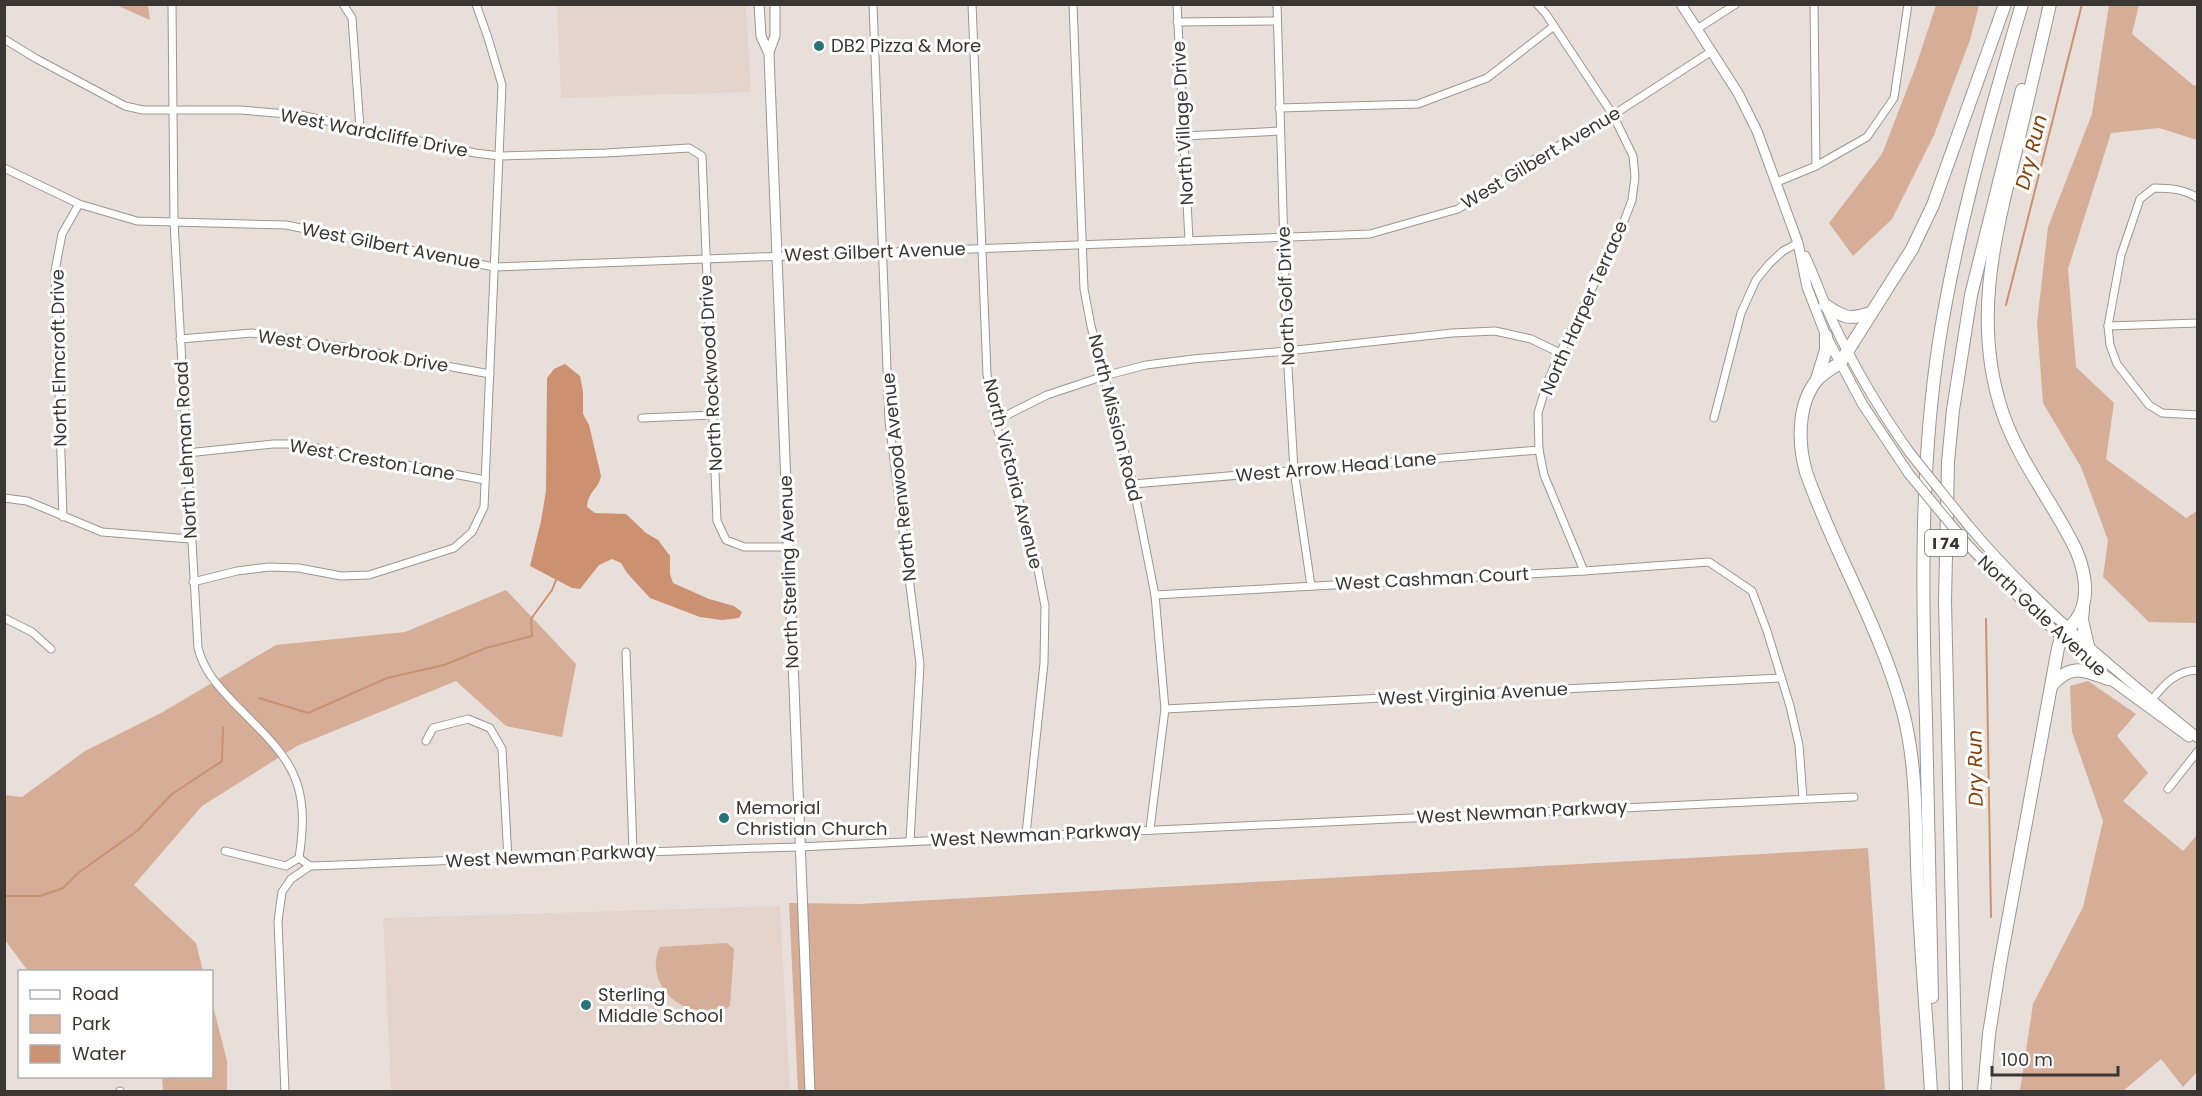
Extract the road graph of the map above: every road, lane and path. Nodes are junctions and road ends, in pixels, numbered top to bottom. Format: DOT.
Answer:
graph roads {
  1 [pos="172,4"];
  2 [pos="343,4"];
  3 [pos="476,4"];
  4 [pos="759,4"];
  5 [pos="775,4"];
  6 [pos="873,4"];
  7 [pos="972,4"];
  8 [pos="1072,4"];
  9 [pos="1177,4"];
  10 [pos="1277,4"];
  11 [pos="1537,4"];
  12 [pos="1681,4"];
  13 [pos="1736,4"];
  14 [pos="1814,4"];
  15 [pos="1908,4"];
  16 [pos="2005,4"];
  17 [pos="2022,4"];
  18 [pos="2045,4"];
  19 [pos="2050,4"];
  20 [pos="1276,21"];
  21 [pos="1177,22"];
  22 [pos="1554,26"];
  23 [pos="1697,29"];
  24 [pos="4,39"];
  25 [pos="1712,51"];
  26 [pos="769,52"];
  27 [pos="1279,108"];
  28 [pos="171,111"];
  29 [pos="1613,115"];
  30 [pos="360,128"];
  31 [pos="1280,131"];
  32 [pos="1185,136"];
  33 [pos="689,148"];
  34 [pos="500,156"];
  35 [pos="1816,166"];
  36 [pos="4,168"];
  37 [pos="1777,183"];
  38 [pos="2198,198"];
  39 [pos="79,204"];
  40 [pos="174,222"];
  41 [pos="1285,237"];
  42 [pos="1189,241"];
  43 [pos="1798,243"];
  44 [pos="1082,246"];
  45 [pos="982,248"];
  46 [pos="882,253"];
  47 [pos="777,256"];
  48 [pos="706,259"];
  49 [pos="494,267"];
  50 [pos="1825,304"];
  51 [pos="1871,313"];
  52 [pos="2198,322"];
  53 [pos="2108,326"];
  54 [pos="1826,336"];
  55 [pos="180,339"];
  56 [pos="1847,350"];
  57 [pos="1287,351"];
  58 [pos="1560,353"];
  59 [pos="1840,363"];
  60 [pos="490,374"];
  61 [pos="1104,376"];
  62 [pos="1817,380"];
  63 [pos="713,414"];
  64 [pos="2198,415"];
  65 [pos="642,418"];
  66 [pos="1714,418"];
  67 [pos="995,421"];
  68 [pos="1539,450"];
  69 [pos="187,453"];
  70 [pos="1294,470"];
  71 [pos="485,480"];
  72 [pos="1133,484"];
  73 [pos="4,498"];
  74 [pos="63,517"];
  75 [pos="190,539"];
  76 [pos="788,547"];
  77 [pos="1584,571"];
  78 [pos="193,582"];
  79 [pos="1311,586"];
  80 [pos="1155,595"];
  81 [pos="2084,600"];
  82 [pos="4,618"];
  83 [pos="2064,633"];
  84 [pos="2088,646"];
  85 [pos="51,649"];
  86 [pos="626,652"];
  87 [pos="2198,670"];
  88 [pos="1781,678"];
  89 [pos="2108,679"];
  90 [pos="2051,686"];
  91 [pos="2148,703"];
  92 [pos="1165,709"];
  93 [pos="2198,738"];
  94 [pos="426,741"];
  95 [pos="2198,744"];
  96 [pos="2198,751"];
  97 [pos="2168,789"];
  98 [pos="1854,797"];
  99 [pos="1803,799"];
  100 [pos="1149,829"];
  101 [pos="1026,834"];
  102 [pos="910,841"];
  103 [pos="799,847"];
  104 [pos="225,851"];
  105 [pos="633,851"];
  106 [pos="299,858"];
  107 [pos="508,859"];
  108 [pos="310,866"];
  109 [pos="285,1092"];
  110 [pos="810,1092"];
  111 [pos="1933,1092"];
  112 [pos="1956,1092"];
  113 [pos="1984,1092"];
  1 -- 28 [label="street, North Lehman Road"];
  2 -- 30 [label="street"];
  3 -- 34 [label="street"];
  4 -- 26 [label="main road, North Sterling Avenue"];
  5 -- 26 [label="main road, North Sterling Avenue"];
  6 -- 46 [label="street, North Renwood Avenue"];
  7 -- 45 [label="street, North Victoria Avenue"];
  8 -- 44 [label="street, North Mission Road"];
  9 -- 21 [label="street, North Village Drive"];
  10 -- 20 [label="street, North Golf Drive"];
  11 -- 22 [label="street, North Harper Terrace"];
  12 -- 23 [label="main road, North Gale Avenue"];
  13 -- 23 [label="street"];
  14 -- 35 [label="street"];
  15 -- 35 [label="street"];
  16 -- 51 [label="highway"];
  17 -- 111 [label="highway, I 74"];
  18 -- 112 [label="highway, I 74"];
  19 -- 81 [label="highway"];
  20 -- 21 [label="street"];
  20 -- 27 [label="street, North Golf Drive"];
  21 -- 32 [label="street, North Village Drive"];
  22 -- 27 [label="street"];
  22 -- 29 [label="street, North Harper Terrace"];
  23 -- 25 [label="main road, North Gale Avenue"];
  24 -- 28 [label="street, West Wardcliffe Drive"];
  25 -- 29 [label="street, West Gilbert Avenue"];
  25 -- 37 [label="main road, North Gale Avenue"];
  26 -- 47 [label="main road, North Sterling Avenue"];
  27 -- 31 [label="street, North Golf Drive"];
  28 -- 30 [label="street, West Wardcliffe Drive"];
  28 -- 40 [label="street, North Lehman Road"];
  29 -- 41 [label="street, West Gilbert Avenue"];
  29 -- 58 [label="street, North Harper Terrace"];
  30 -- 34 [label="street, West Wardcliffe Drive"];
  31 -- 32 [label="street"];
  31 -- 41 [label="street, North Golf Drive"];
  32 -- 42 [label="street, North Village Drive"];
  33 -- 34 [label="street, West Wardcliffe Drive"];
  33 -- 48 [label="street, North Rockwood Drive"];
  34 -- 49 [label="street"];
  35 -- 37 [label="street"];
  36 -- 39 [label="street, West Gilbert Avenue"];
  37 -- 43 [label="main road, North Gale Avenue"];
  38 -- 53 [label="street"];
  39 -- 40 [label="street, West Gilbert Avenue"];
  39 -- 74 [label="street, North Elmcroft Drive"];
  40 -- 49 [label="street, West Gilbert Avenue"];
  40 -- 55 [label="street, North Lehman Road"];
  41 -- 42 [label="street, West Gilbert Avenue"];
  41 -- 57 [label="street, North Golf Drive"];
  42 -- 44 [label="street, West Gilbert Avenue"];
  43 -- 50 [label="main road, North Gale Avenue"];
  43 -- 54 [label="main road, North Gale Avenue"];
  43 -- 66 [label="street"];
  44 -- 45 [label="street, West Gilbert Avenue"];
  44 -- 61 [label="street, North Mission Road"];
  45 -- 46 [label="street, West Gilbert Avenue"];
  45 -- 67 [label="street, North Victoria Avenue"];
  46 -- 47 [label="street, West Gilbert Avenue"];
  46 -- 102 [label="street, North Renwood Avenue"];
  47 -- 48 [label="street, West Gilbert Avenue"];
  47 -- 76 [label="main road, North Sterling Avenue"];
  48 -- 49 [label="street, West Gilbert Avenue"];
  48 -- 63 [label="street, North Rockwood Drive"];
  49 -- 60 [label="street"];
  50 -- 51 [label="highway"];
  50 -- 56 [label="main road, North Gale Avenue"];
  51 -- 56 [label="highway"];
  52 -- 53 [label="street"];
  53 -- 64 [label="street"];
  54 -- 59 [label="main road, North Gale Avenue"];
  54 -- 62 [label="highway"];
  55 -- 60 [label="street, West Overbrook Drive"];
  55 -- 69 [label="street, North Lehman Road"];
  56 -- 59 [label="highway"];
  56 -- 83 [label="main road, North Gale Avenue, bridge"];
  57 -- 58 [label="street"];
  57 -- 61 [label="street"];
  57 -- 70 [label="street, North Golf Drive"];
  58 -- 68 [label="street, North Harper Terrace"];
  59 -- 62 [label="highway"];
  59 -- 83 [label="main road, North Gale Avenue, bridge"];
  60 -- 71 [label="street"];
  61 -- 67 [label="street"];
  61 -- 72 [label="street, North Mission Road"];
  62 -- 111 [label="highway"];
  63 -- 65 [label="street"];
  63 -- 76 [label="street, North Rockwood Drive"];
  67 -- 101 [label="street, North Victoria Avenue"];
  68 -- 70 [label="street, West Arrow Head Lane"];
  68 -- 77 [label="street, North Harper Terrace"];
  69 -- 71 [label="street, West Creston Lane"];
  69 -- 75 [label="street, North Lehman Road"];
  70 -- 72 [label="street, West Arrow Head Lane"];
  70 -- 79 [label="street, North Golf Drive"];
  71 -- 78 [label="street"];
  72 -- 80 [label="street, North Mission Road"];
  73 -- 74 [label="street"];
  74 -- 75 [label="street"];
  75 -- 78 [label="street, North Lehman Road"];
  76 -- 103 [label="main road, North Sterling Avenue"];
  77 -- 79 [label="street, West Cashman Court"];
  77 -- 88 [label="street, West Cashman Court"];
  78 -- 106 [label="street, North Lehman Road"];
  79 -- 80 [label="street, West Cashman Court"];
  80 -- 92 [label="street, North Mission Road"];
  81 -- 83 [label="highway"];
  81 -- 84 [label="highway"];
  82 -- 85 [label="street"];
  83 -- 84 [label="main road, North Gale Avenue"];
  83 -- 89 [label="main road, North Gale Avenue"];
  83 -- 90 [label="highway"];
  84 -- 91 [label="main road, North Gale Avenue"];
  86 -- 105 [label="street"];
  87 -- 91 [label="street"];
  88 -- 92 [label="street, West Virginia Avenue"];
  88 -- 99 [label="street"];
  89 -- 90 [label="highway"];
  89 -- 91 [label="main road, North Gale Avenue"];
  90 -- 113 [label="highway"];
  91 -- 93 [label="main road, North Gale Avenue"];
  91 -- 95 [label="main road, North Gale Avenue"];
  92 -- 100 [label="street, North Mission Road"];
  94 -- 107 [label="street"];
  96 -- 97 [label="street"];
  98 -- 99 [label="street, West Newman Parkway"];
  99 -- 100 [label="street, West Newman Parkway"];
  100 -- 101 [label="street, West Newman Parkway"];
  101 -- 102 [label="street, West Newman Parkway"];
  102 -- 103 [label="street, West Newman Parkway"];
  103 -- 105 [label="street, West Newman Parkway"];
  103 -- 110 [label="main road, North Sterling Avenue"];
  104 -- 106 [label="street"];
  105 -- 107 [label="street, West Newman Parkway"];
  106 -- 108 [label="street"];
  107 -- 108 [label="street, West Newman Parkway"];
  108 -- 109 [label="street"];
}
